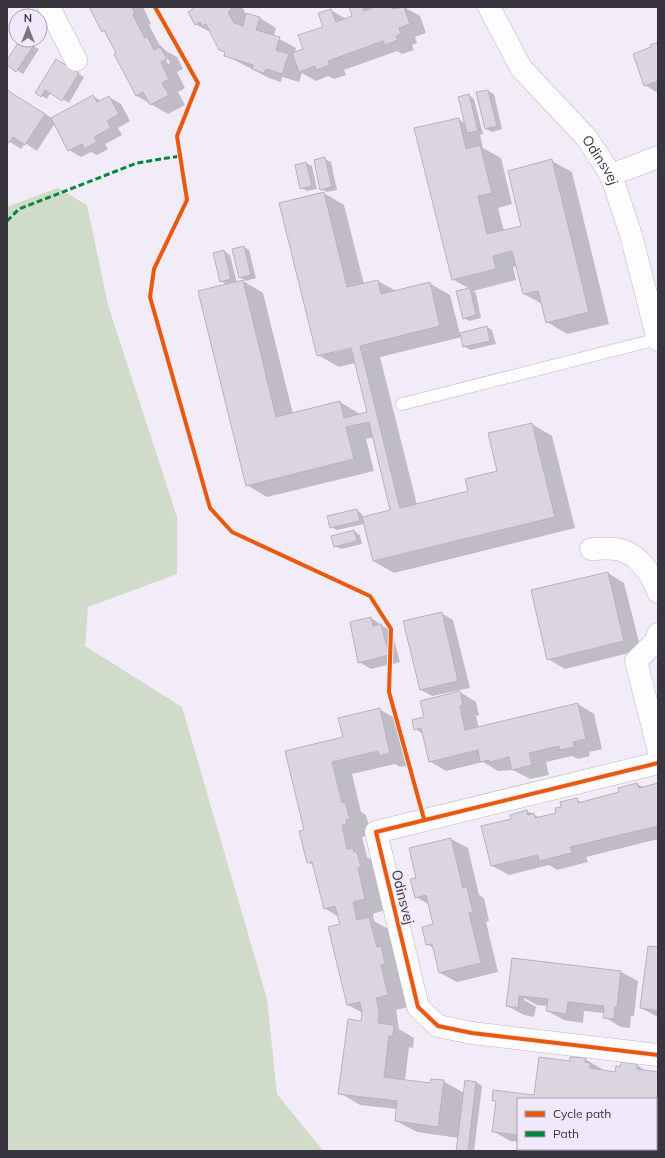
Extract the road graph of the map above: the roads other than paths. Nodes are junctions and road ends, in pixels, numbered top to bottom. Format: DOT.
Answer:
graph roads {
  1 [pos="49,7"];
  2 [pos="494,8"];
  3 [pos="76,60"];
  4 [pos="658,157"];
  5 [pos="611,174"];
  6 [pos="658,340"];
  7 [pos="402,404"];
  8 [pos="591,549"];
  9 [pos="658,592"];
  10 [pos="658,634"];
  11 [pos="658,748"];
  12 [pos="658,763"];
  13 [pos="658,1055"];
  1 -- 3 [label="street"];
  2 -- 5 [label="street, Odinsvej"];
  4 -- 5 [label="street"];
  5 -- 6 [label="street, Odinsvej"];
  6 -- 7 [label="lane"];
  8 -- 9 [label="street"];
  10 -- 11 [label="street"];
  12 -- 13 [label="street, Odinsvej"];
}
